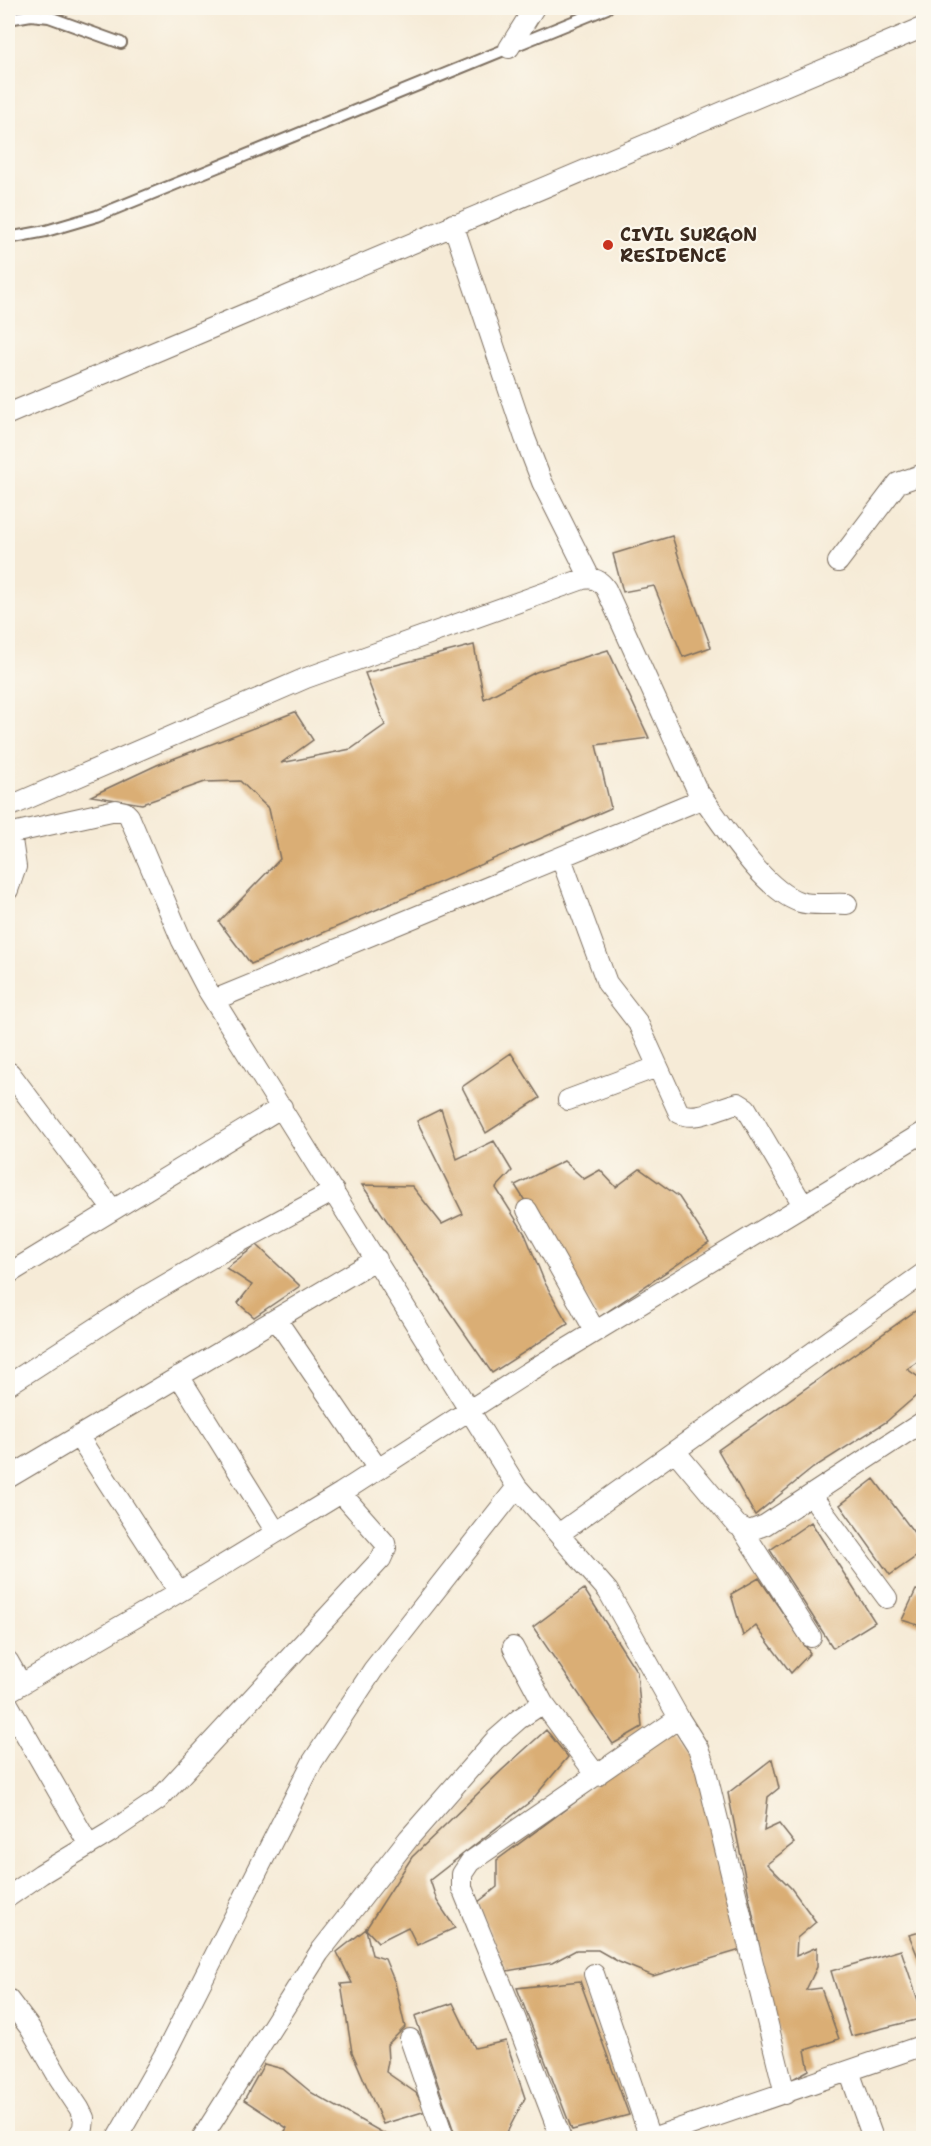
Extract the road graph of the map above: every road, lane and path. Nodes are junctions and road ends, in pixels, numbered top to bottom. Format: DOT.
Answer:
graph roads {
  1 [pos="534,8"];
  2 [pos="607,8"];
  3 [pos="8,19"];
  4 [pos="924,27"];
  5 [pos="121,43"];
  6 [pos="509,48"];
  7 [pos="453,224"];
  8 [pos="8,238"];
  9 [pos="8,414"];
  10 [pos="924,474"];
  11 [pos="838,562"];
  12 [pos="590,578"];
  13 [pos="697,790"];
  14 [pos="8,807"];
  15 [pos="9,834"];
  16 [pos="561,858"];
  17 [pos="8,890"];
  18 [pos="847,904"];
  19 [pos="214,1000"];
  20 [pos="657,1067"];
  21 [pos="8,1073"];
  22 [pos="568,1100"];
  23 [pos="282,1107"];
  24 [pos="924,1132"];
  25 [pos="334,1191"];
  26 [pos="803,1205"];
  27 [pos="113,1210"];
  28 [pos="527,1210"];
  29 [pos="377,1259"];
  30 [pos="924,1273"];
  31 [pos="8,1274"];
  32 [pos="276,1319"];
  33 [pos="595,1331"];
  34 [pos="179,1376"];
  35 [pos="8,1385"];
  36 [pos="468,1409"];
  37 [pos="924,1421"];
  38 [pos="78,1436"];
  39 [pos="675,1451"];
  40 [pos="378,1469"];
  41 [pos="8,1478"];
  42 [pos="518,1487"];
  43 [pos="341,1493"];
  44 [pos="811,1495"];
  45 [pos="742,1529"];
  46 [pos="276,1532"];
  47 [pos="560,1533"];
  48 [pos="179,1592"];
  49 [pos="887,1598"];
  50 [pos="811,1637"];
  51 [pos="513,1647"];
  52 [pos="8,1661"];
  53 [pos="14,1688"];
  54 [pos="543,1703"];
  55 [pos="8,1704"];
  56 [pos="679,1719"];
  57 [pos="597,1776"];
  58 [pos="89,1845"];
  59 [pos="8,1897"];
  60 [pos="594,1974"];
  61 [pos="8,1999"];
  62 [pos="410,2039"];
  63 [pos="924,2045"];
  64 [pos="849,2071"];
  65 [pos="785,2094"];
  66 [pos="692,2132"];
  67 [pos="205,2138"];
  68 [pos="77,2139"];
  69 [pos="117,2139"];
  70 [pos="444,2139"];
  71 [pos="561,2139"];
  72 [pos="651,2139"];
  73 [pos="873,2139"];
  1 -- 6 [label="street"];
  2 -- 6 [label="lane"];
  3 -- 5 [label="lane"];
  4 -- 7 [label="street"];
  6 -- 8 [label="lane"];
  7 -- 9 [label="street"];
  7 -- 12 [label="street"];
  10 -- 11 [label="street"];
  12 -- 13 [label="street"];
  12 -- 14 [label="street"];
  13 -- 16 [label="street"];
  13 -- 18 [label="street"];
  15 -- 17 [label="street"];
  15 -- 19 [label="street"];
  16 -- 19 [label="street"];
  16 -- 20 [label="street"];
  19 -- 23 [label="street"];
  20 -- 22 [label="street"];
  20 -- 26 [label="street"];
  21 -- 27 [label="street"];
  23 -- 25 [label="street"];
  23 -- 27 [label="street"];
  24 -- 26 [label="street"];
  25 -- 29 [label="street"];
  25 -- 35 [label="street"];
  26 -- 33 [label="street"];
  27 -- 31 [label="street"];
  28 -- 33 [label="street"];
  29 -- 32 [label="street"];
  29 -- 36 [label="street"];
  30 -- 39 [label="street"];
  32 -- 34 [label="street"];
  32 -- 40 [label="street"];
  33 -- 36 [label="street"];
  34 -- 38 [label="street"];
  34 -- 46 [label="street"];
  36 -- 40 [label="street"];
  36 -- 42 [label="street"];
  37 -- 44 [label="street"];
  38 -- 41 [label="street"];
  38 -- 48 [label="street"];
  39 -- 45 [label="street"];
  39 -- 47 [label="street"];
  40 -- 43 [label="street"];
  42 -- 47 [label="street"];
  42 -- 69 [label="street"];
  43 -- 46 [label="street"];
  43 -- 58 [label="street"];
  44 -- 45 [label="street"];
  44 -- 49 [label="street"];
  45 -- 50 [label="street"];
  46 -- 48 [label="street"];
  47 -- 56 [label="street"];
  48 -- 53 [label="street"];
  51 -- 54 [label="street"];
  52 -- 53 [label="street"];
  54 -- 57 [label="street"];
  54 -- 67 [label="street"];
  55 -- 58 [label="street"];
  56 -- 57 [label="street"];
  56 -- 65 [label="street"];
  57 -- 71 [label="street"];
  58 -- 59 [label="street"];
  60 -- 72 [label="street"];
  61 -- 68 [label="street"];
  62 -- 70 [label="street"];
  63 -- 64 [label="street"];
  64 -- 65 [label="street"];
  64 -- 73 [label="street"];
  65 -- 66 [label="street"];
  66 -- 72 [label="street"];
}
